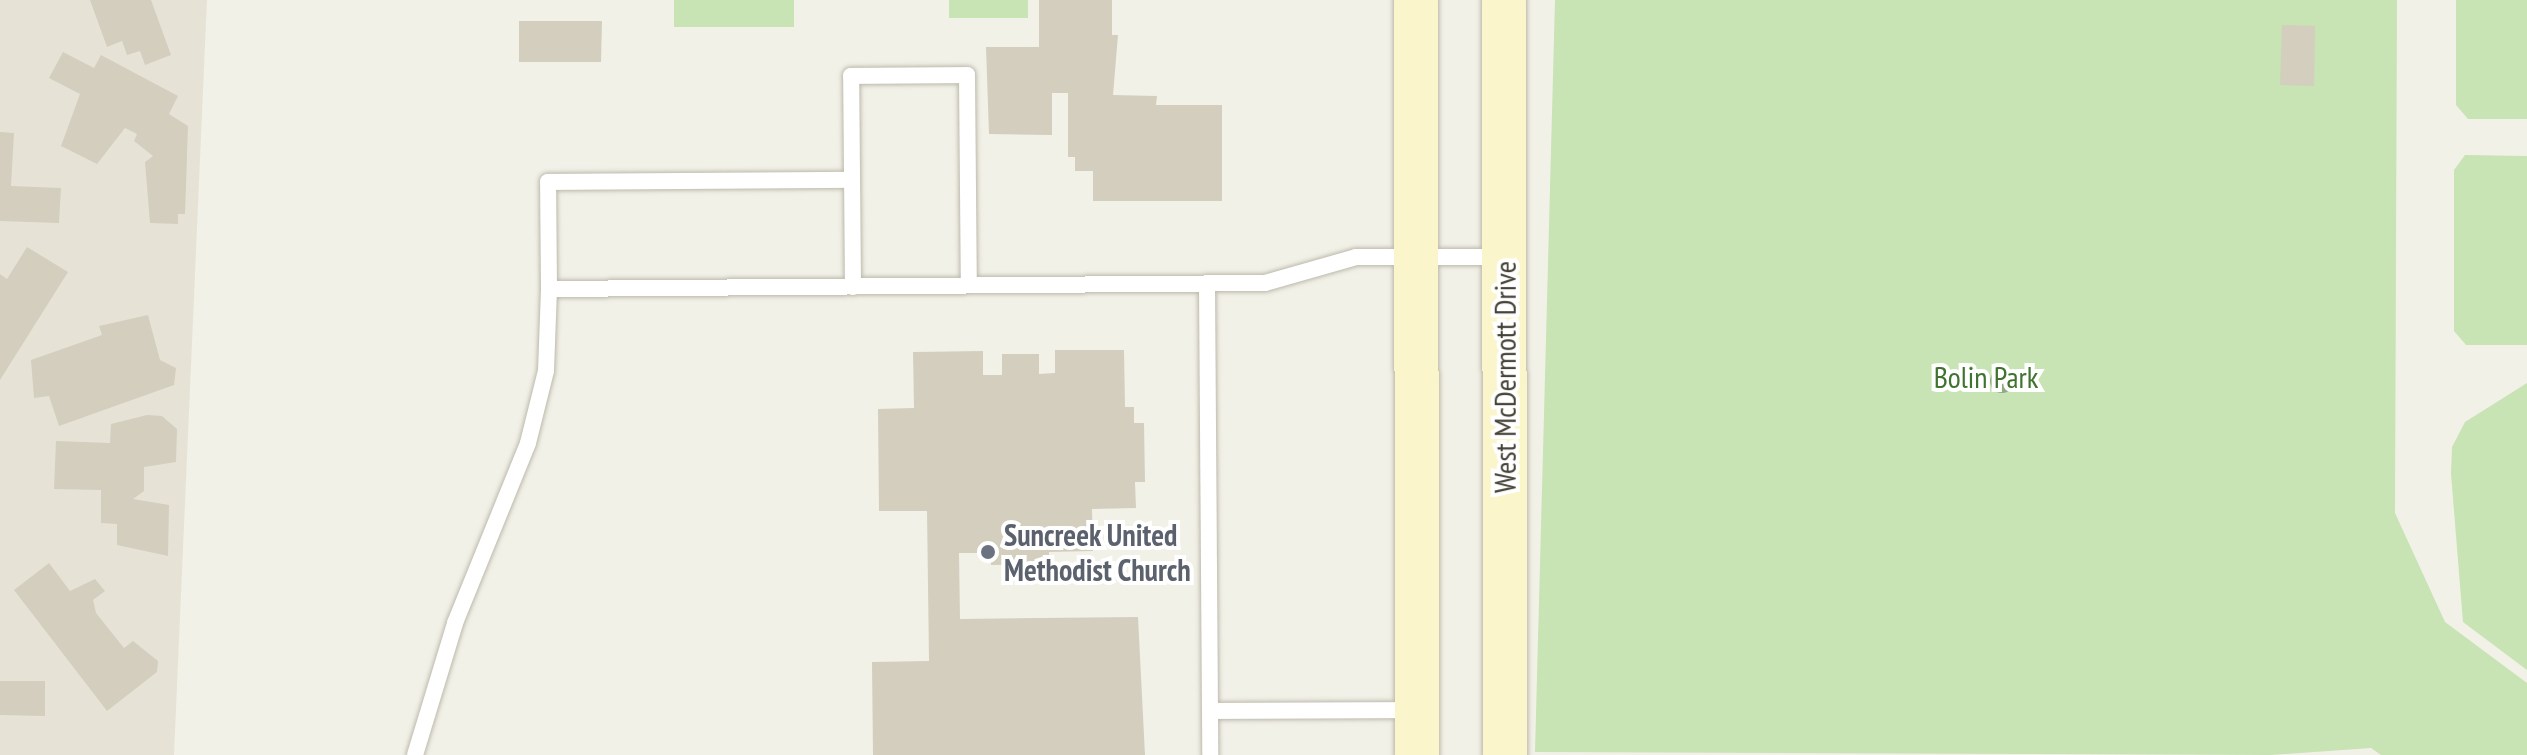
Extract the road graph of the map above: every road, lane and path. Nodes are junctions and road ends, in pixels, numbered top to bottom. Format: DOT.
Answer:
graph roads {
  1 [pos="1416,0"];
  2 [pos="1504,0"];
  3 [pos="852,180"];
  4 [pos="1417,257"];
  5 [pos="1505,257"];
  6 [pos="1207,283"];
  7 [pos="969,285"];
  8 [pos="853,287"];
  9 [pos="549,289"];
  10 [pos="1417,710"];
  11 [pos="1210,711"];
  12 [pos="415,755"];
  13 [pos="1210,755"];
  14 [pos="1417,755"];
  15 [pos="1505,755"];
  1 -- 4 [label="main road"];
  2 -- 5 [label="main road, West McDermott Drive"];
  3 -- 7 [label="lane"];
  3 -- 8 [label="lane"];
  3 -- 9 [label="lane"];
  4 -- 5 [label="lane"];
  4 -- 6 [label="lane"];
  4 -- 10 [label="main road"];
  5 -- 15 [label="main road, West McDermott Drive"];
  6 -- 7 [label="lane"];
  6 -- 11 [label="lane"];
  7 -- 8 [label="lane"];
  8 -- 9 [label="lane"];
  9 -- 12 [label="lane"];
  10 -- 11 [label="lane"];
  10 -- 14 [label="main road"];
  11 -- 13 [label="lane"];
}
